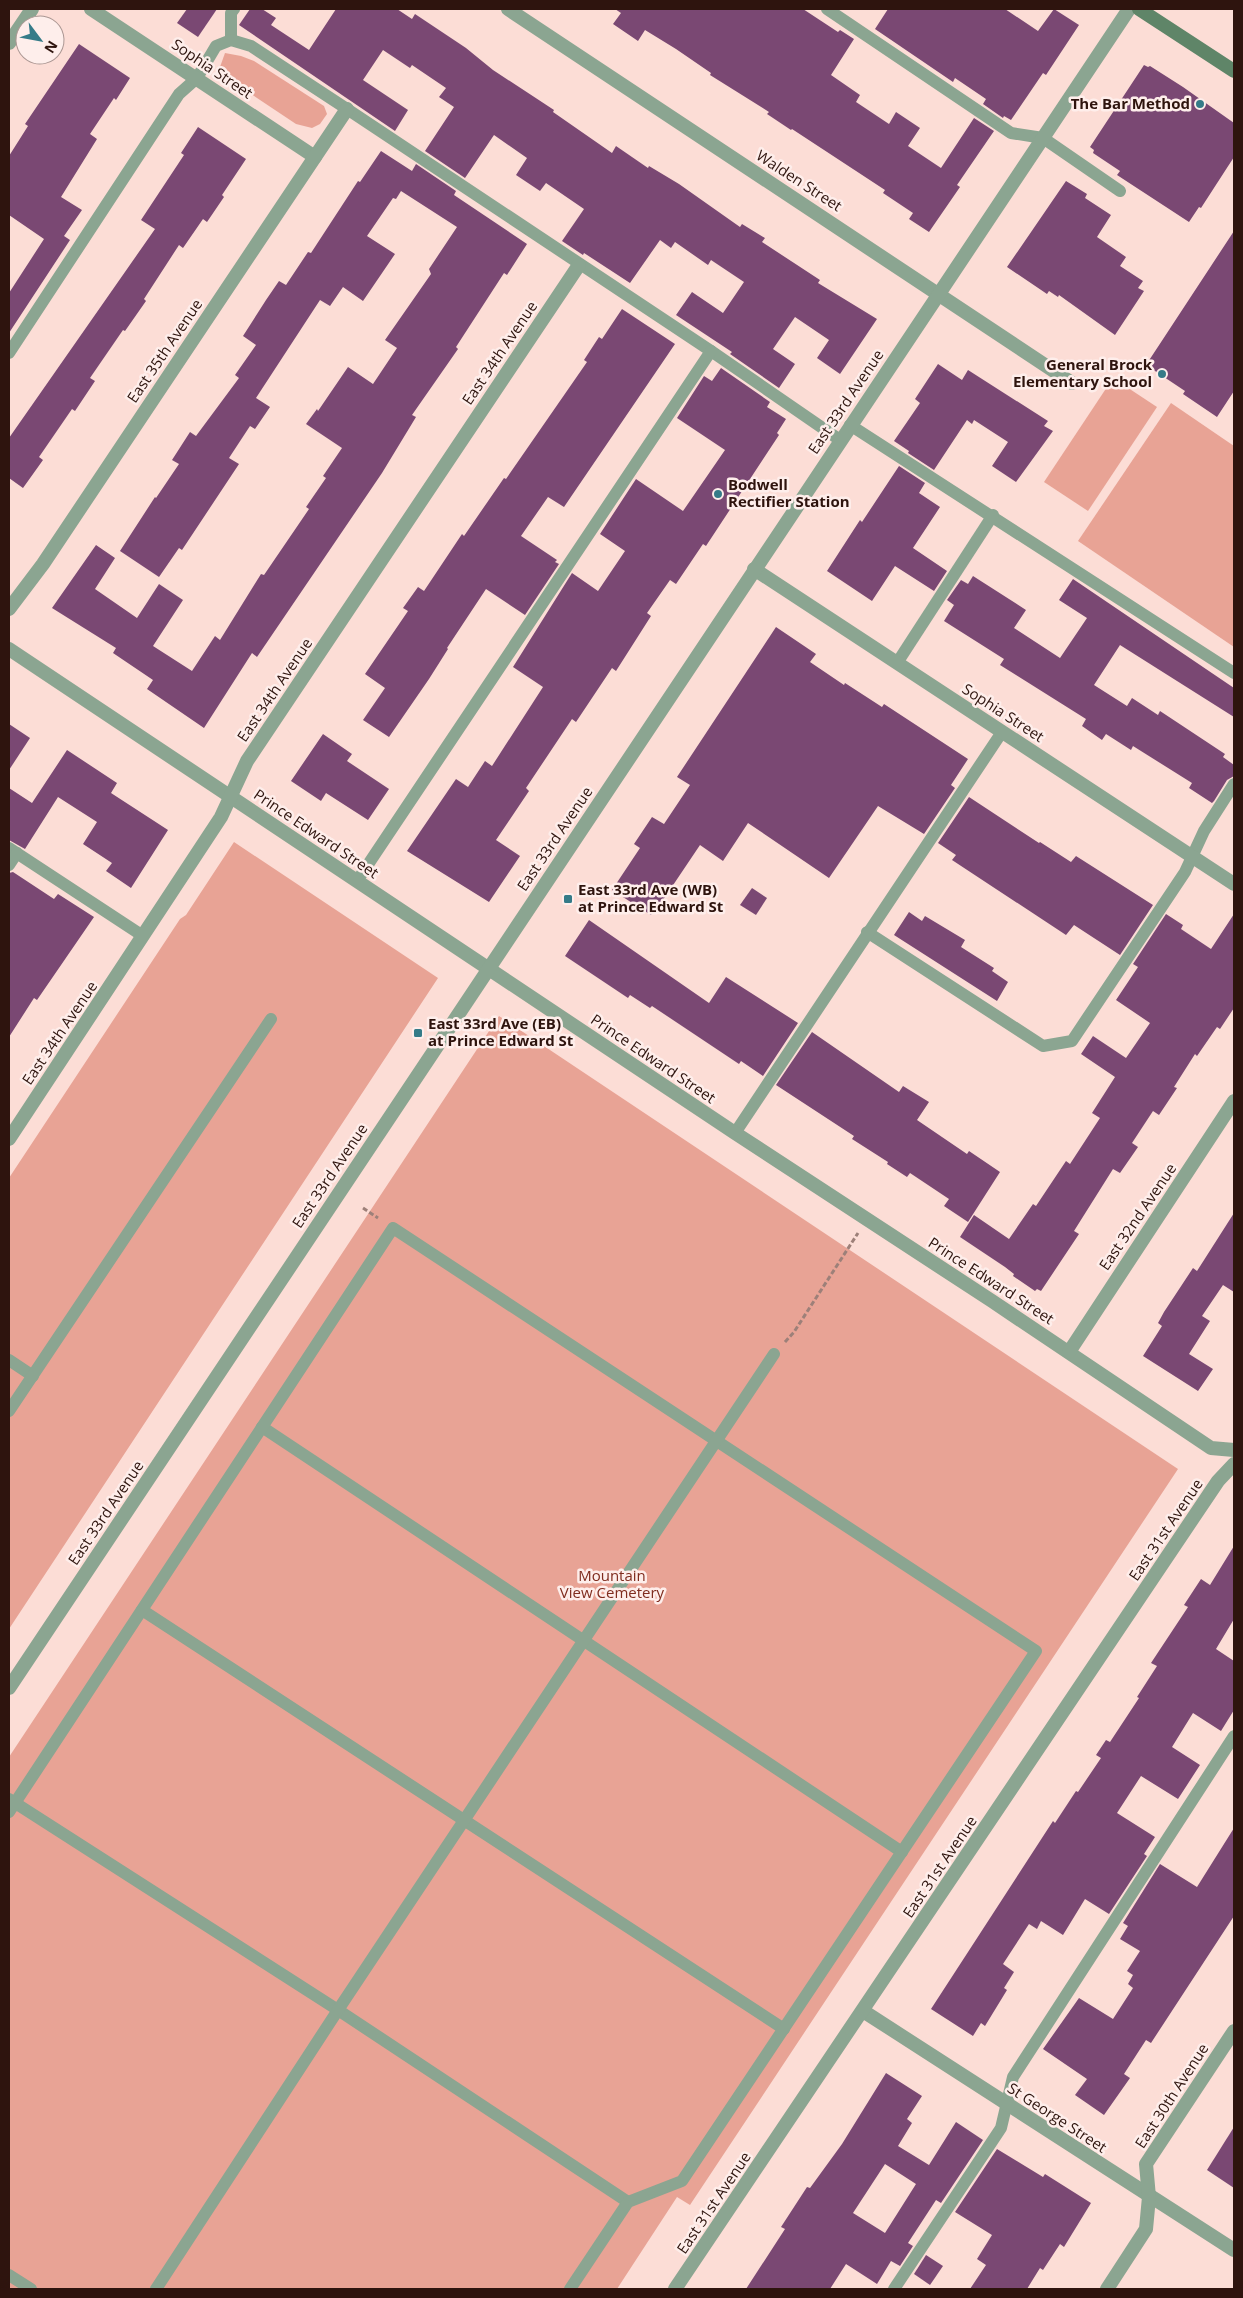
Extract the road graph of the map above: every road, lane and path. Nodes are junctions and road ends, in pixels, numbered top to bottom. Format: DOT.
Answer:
graph roads {
  1 [pos="32,9"];
  2 [pos="91,9"];
  3 [pos="234,9"];
  4 [pos="508,9"];
  5 [pos="827,9"];
  6 [pos="1129,9"];
  7 [pos="1140,9"];
  8 [pos="230,40"];
  9 [pos="9,43"];
  10 [pos="1234,71"];
  11 [pos="197,78"];
  12 [pos="347,109"];
  13 [pos="1043,138"];
  14 [pos="315,157"];
  15 [pos="1120,191"];
  16 [pos="578,264"];
  17 [pos="939,293"];
  18 [pos="711,352"];
  19 [pos="9,353"];
  20 [pos="1072,383"];
  21 [pos="850,425"];
  22 [pos="840,440"];
  23 [pos="993,515"];
  24 [pos="754,569"];
  25 [pos="9,608"];
  26 [pos="9,648"];
  27 [pos="897,663"];
  28 [pos="1234,673"];
  29 [pos="1002,732"];
  30 [pos="1234,784"];
  31 [pos="232,797"];
  32 [pos="13,851"];
  33 [pos="1191,857"];
  34 [pos="9,866"];
  35 [pos="357,881"];
  36 [pos="1234,884"];
  37 [pos="867,932"];
  38 [pos="143,936"];
  39 [pos="488,968"];
  40 [pos="271,1019"];
  41 [pos="1234,1101"];
  42 [pos="735,1133"];
  43 [pos="9,1140"];
  44 [pos="851,1243"];
  45 [pos="1069,1352"];
  46 [pos="774,1354"];
  47 [pos="9,1360"];
  48 [pos="33,1376"];
  49 [pos="9,1411"];
  50 [pos="262,1427"];
  51 [pos="717,1440"];
  52 [pos="1234,1450"];
  53 [pos="1234,1464"];
  54 [pos="142,1610"];
  55 [pos="584,1641"];
  56 [pos="9,1688"];
  57 [pos="1234,1736"];
  58 [pos="11,1805"];
  59 [pos="464,1821"];
  60 [pos="902,1852"];
  61 [pos="338,2010"];
  62 [pos="863,2011"];
  63 [pos="784,2029"];
  64 [pos="1234,2031"];
  65 [pos="1006,2104"];
  66 [pos="1149,2197"];
  67 [pos="628,2202"];
  68 [pos="1234,2250"];
  69 [pos="9,2275"];
  70 [pos="31,2289"];
  71 [pos="156,2289"];
  72 [pos="570,2289"];
  73 [pos="675,2289"];
  74 [pos="894,2289"];
  75 [pos="1107,2289"];
  1 -- 9 [label="street"];
  2 -- 11 [label="street, Sophia Street"];
  3 -- 8 [label="lane"];
  4 -- 17 [label="street, Walden Street"];
  5 -- 13 [label="lane"];
  6 -- 13 [label="street, East 33rd Avenue"];
  7 -- 10 [label="main road"];
  8 -- 11 [label="lane"];
  8 -- 12 [label="lane"];
  11 -- 14 [label="street, Sophia Street"];
  11 -- 19 [label="lane"];
  12 -- 14 [label="street, East 35th Avenue"];
  12 -- 16 [label="lane"];
  13 -- 15 [label="lane"];
  13 -- 17 [label="street, East 33rd Avenue"];
  14 -- 25 [label="street, East 35th Avenue"];
  16 -- 18 [label="lane"];
  16 -- 31 [label="street, East 34th Avenue"];
  17 -- 20 [label="street, Walden Street"];
  17 -- 21 [label="street, East 33rd Avenue"];
  18 -- 22 [label="lane"];
  18 -- 35 [label="lane"];
  21 -- 22 [label="street, East 33rd Avenue"];
  21 -- 23 [label="lane"];
  22 -- 24 [label="street, East 33rd Avenue"];
  23 -- 27 [label="lane"];
  23 -- 28 [label="lane"];
  24 -- 27 [label="street, Sophia Street"];
  24 -- 39 [label="street, East 33rd Avenue"];
  26 -- 31 [label="street, Prince Edward Street"];
  27 -- 29 [label="street, Sophia Street"];
  29 -- 33 [label="street, Sophia Street"];
  29 -- 37 [label="lane"];
  30 -- 33 [label="lane"];
  31 -- 35 [label="street, Prince Edward Street"];
  31 -- 38 [label="street, East 34th Avenue"];
  32 -- 34 [label="lane"];
  32 -- 38 [label="lane"];
  33 -- 36 [label="street, Sophia Street"];
  33 -- 37 [label="lane"];
  35 -- 39 [label="street, Prince Edward Street"];
  37 -- 42 [label="lane"];
  38 -- 43 [label="street, East 34th Avenue"];
  39 -- 42 [label="street, Prince Edward Street"];
  39 -- 56 [label="street, East 33rd Avenue"];
  40 -- 48 [label="lane"];
  41 -- 45 [label="street, East 32nd Avenue"];
  42 -- 45 [label="street, Prince Edward Street"];
  44 -- 46 [label="path"];
  45 -- 52 [label="street, Prince Edward Street"];
  46 -- 51 [label="lane"];
  47 -- 48 [label="lane"];
  48 -- 49 [label="lane"];
  50 -- 51 [label="lane"];
  50 -- 54 [label="lane"];
  50 -- 55 [label="lane"];
  51 -- 55 [label="lane"];
  51 -- 60 [label="lane"];
  53 -- 62 [label="street, East 31st Avenue"];
  54 -- 58 [label="lane"];
  54 -- 59 [label="lane"];
  55 -- 59 [label="lane"];
  55 -- 60 [label="lane"];
  57 -- 65 [label="lane"];
  58 -- 61 [label="lane"];
  59 -- 61 [label="lane"];
  59 -- 63 [label="lane"];
  60 -- 63 [label="lane"];
  61 -- 67 [label="lane"];
  61 -- 71 [label="lane"];
  62 -- 65 [label="street, St George Street"];
  62 -- 73 [label="street, East 31st Avenue"];
  63 -- 67 [label="lane"];
  64 -- 66 [label="street, East 30th Avenue"];
  65 -- 66 [label="street, St George Street"];
  65 -- 74 [label="lane"];
  66 -- 68 [label="street, St George Street"];
  66 -- 75 [label="street, East 30th Avenue"];
  67 -- 72 [label="lane"];
  69 -- 70 [label="lane"];
}
